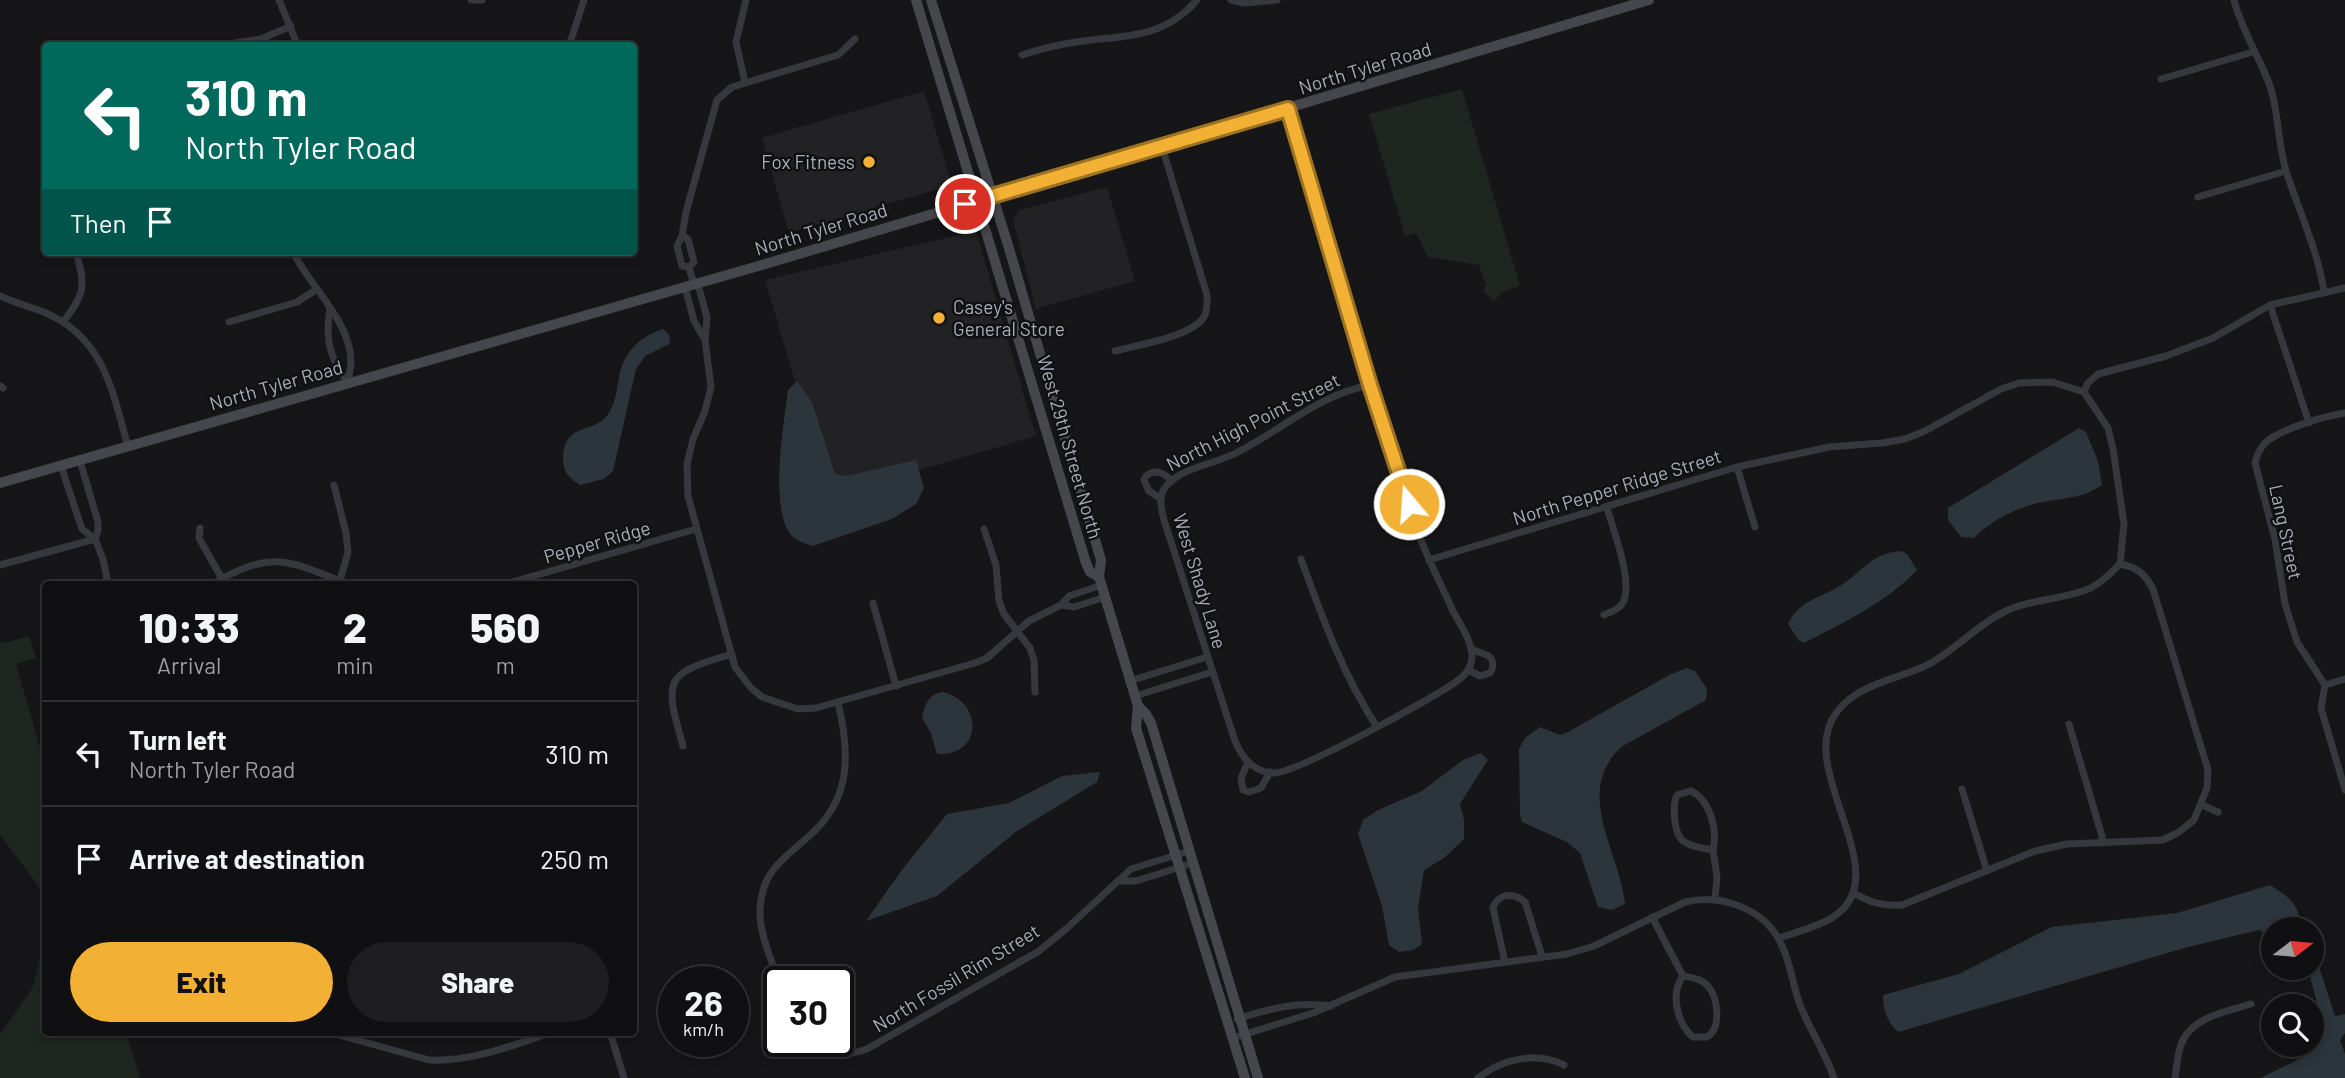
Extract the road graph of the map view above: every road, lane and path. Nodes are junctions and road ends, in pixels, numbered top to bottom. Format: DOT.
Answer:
graph roads {
  1 [pos="279,0"];
  2 [pos="471,0"];
  3 [pos="482,0"];
  4 [pos="584,0"];
  5 [pos="746,0"];
  6 [pos="916,0"];
  7 [pos="931,0"];
  8 [pos="1197,0"];
  9 [pos="1231,0"];
  10 [pos="1277,0"];
  11 [pos="1650,0"];
  12 [pos="2234,0"];
  13 [pos="1621,4"];
  14 [pos="291,26"];
  15 [pos="855,39"];
  16 [pos="242,42"];
  17 [pos="297,42"];
  18 [pos="570,42"];
  19 [pos="2253,52"];
  20 [pos="1022,55"];
  21 [pos="2161,79"];
  22 [pos="745,82"];
  23 [pos="1288,109"];
  24 [pos="1162,146"];
  25 [pos="2286,171"];
  26 [pos="992,196"];
  27 [pos="2199,197"];
  28 [pos="977,200"];
  29 [pos="682,236"];
  30 [pos="77,256"];
  31 [pos="295,256"];
  32 [pos="690,267"];
  33 [pos="692,285"];
  34 [pos="2345,288"];
  35 [pos="317,289"];
  36 [pos="2324,291"];
  37 [pos="0,296"];
  38 [pos="2270,305"];
  39 [pos="330,307"];
  40 [pos="63,322"];
  41 [pos="229,322"];
  42 [pos="705,340"];
  43 [pos="1115,351"];
  44 [pos="1044,373"];
  45 [pos="1031,377"];
  46 [pos="348,383"];
  47 [pos="1370,385"];
  48 [pos="2084,393"];
  49 [pos="2345,413"];
  50 [pos="2309,423"];
  51 [pos="128,447"];
  52 [pos="80,461"];
  53 [pos="61,466"];
  54 [pos="1737,467"];
  55 [pos="1172,481"];
  56 [pos="0,483"];
  57 [pos="334,485"];
  58 [pos="1161,499"];
  59 [pos="1607,508"];
  60 [pos="200,527"];
  61 [pos="1755,527"];
  62 [pos="696,529"];
  63 [pos="984,529"];
  64 [pos="95,539"];
  65 [pos="1301,559"];
  66 [pos="1429,560"];
  67 [pos="2120,564"];
  68 [pos="0,565"];
  69 [pos="107,581"];
  70 [pos="222,581"];
  71 [pos="224,581"];
  72 [pos="338,581"];
  73 [pos="344,581"];
  74 [pos="516,581"];
  75 [pos="1100,581"];
  76 [pos="1105,597"];
  77 [pos="873,603"];
  78 [pos="1061,605"];
  79 [pos="1604,615"];
  80 [pos="1018,629"];
  81 [pos="1471,649"];
  82 [pos="732,654"];
  83 [pos="1207,657"];
  84 [pos="1468,670"];
  85 [pos="1212,671"];
  86 [pos="2345,679"];
  87 [pos="1130,681"];
  88 [pos="896,685"];
  89 [pos="2325,685"];
  90 [pos="1035,692"];
  91 [pos="1136,701"];
  92 [pos="838,702"];
  93 [pos="2069,724"];
  94 [pos="1377,727"];
  95 [pos="683,746"];
  96 [pos="1248,762"];
  97 [pos="1270,772"];
  98 [pos="1962,789"];
  99 [pos="2345,790"];
  100 [pos="2202,804"];
  101 [pos="2218,812"];
  102 [pos="2104,843"];
  103 [pos="1189,850"];
  104 [pos="1713,850"];
  105 [pos="1175,855"];
  106 [pos="1148,863"];
  107 [pos="1193,863"];
  108 [pos="1179,868"];
  109 [pos="1987,871"];
  110 [pos="1152,876"];
  111 [pos="1118,881"];
  112 [pos="1854,893"];
  113 [pos="1715,899"];
  114 [pos="1652,917"];
  115 [pos="1779,938"];
  116 [pos="1542,956"];
  117 [pos="1506,962"];
  118 [pos="774,966"];
  119 [pos="1683,976"];
  120 [pos="2251,1004"];
  121 [pos="1332,1006"];
  122 [pos="1240,1018"];
  123 [pos="1228,1022"];
  124 [pos="1245,1035"];
  125 [pos="342,1036"];
  126 [pos="541,1036"];
  127 [pos="611,1036"];
  128 [pos="1233,1038"];
  129 [pos="854,1053"];
  130 [pos="1564,1065"];
  131 [pos="624,1078"];
  132 [pos="1245,1078"];
  133 [pos="1258,1078"];
  134 [pos="1478,1078"];
  135 [pos="1834,1078"];
  136 [pos="2175,1078"];
  1 -- 14 [label="street"];
  2 -- 3 [label="street"];
  4 -- 18 [label="street"];
  5 -- 22 [label="street"];
  6 -- 28 [label="main road, West 29th Street North"];
  7 -- 26 [label="main road, West 29th Street North"];
  8 -- 20 [label="street"];
  9 -- 10 [label="street"];
  11 -- 13 [label="main road, North Tyler Road"];
  12 -- 19 [label="street"];
  13 -- 23 [label="main road, North Tyler Road"];
  14 -- 16 [label="street"];
  14 -- 17 [label="street"];
  15 -- 22 [label="street"];
  19 -- 21 [label="street"];
  19 -- 25 [label="street"];
  22 -- 29 [label="street"];
  23 -- 24 [label="main road, North Tyler Road"];
  23 -- 47 [label="street"];
  24 -- 26 [label="main road, North Tyler Road"];
  24 -- 43 [label="street"];
  25 -- 27 [label="street"];
  25 -- 36 [label="street"];
  26 -- 28 [label="main road, North Tyler Road"];
  26 -- 44 [label="main road, West 29th Street North"];
  28 -- 33 [label="main road, North Tyler Road"];
  28 -- 45 [label="main road, West 29th Street North"];
  29 -- 32 [label="street"];
  29 -- 32 [label="street"];
  30 -- 40 [label="street"];
  31 -- 35 [label="street"];
  32 -- 33 [label="street"];
  33 -- 42 [label="street"];
  33 -- 42 [label="street"];
  33 -- 46 [label="main road, North Tyler Road"];
  34 -- 36 [label="street"];
  35 -- 39 [label="street"];
  35 -- 41 [label="street"];
  36 -- 38 [label="street"];
  37 -- 40 [label="street"];
  38 -- 48 [label="street"];
  38 -- 50 [label="street"];
  39 -- 46 [label="street"];
  39 -- 46 [label="street"];
  40 -- 51 [label="street"];
  42 -- 62 [label="street"];
  44 -- 45 [label="main road"];
  44 -- 75 [label="main road, West 29th Street North"];
  45 -- 75 [label="main road, West 29th Street North"];
  46 -- 51 [label="main road, North Tyler Road"];
  47 -- 55 [label="street, North High Point Street"];
  47 -- 66 [label="street"];
  48 -- 54 [label="street, North Pepper Ridge Street"];
  48 -- 67 [label="street"];
  49 -- 50 [label="street, Lang Street"];
  50 -- 89 [label="street, Lang Street"];
  51 -- 52 [label="main road, North Tyler Road"];
  52 -- 53 [label="main road, North Tyler Road"];
  52 -- 64 [label="street"];
  53 -- 56 [label="main road, North Tyler Road"];
  53 -- 64 [label="street"];
  54 -- 59 [label="street, North Pepper Ridge Street"];
  54 -- 61 [label="street"];
  55 -- 58 [label="street, North High Point Street"];
  55 -- 58 [label="street, West Shady Lane"];
  57 -- 73 [label="street"];
  58 -- 83 [label="street, West Shady Lane"];
  59 -- 66 [label="street, North Pepper Ridge Street"];
  59 -- 79 [label="street"];
  60 -- 70 [label="street"];
  62 -- 74 [label="street, Pepper Ridge"];
  62 -- 82 [label="street"];
  63 -- 80 [label="street"];
  64 -- 68 [label="street"];
  64 -- 69 [label="street"];
  65 -- 94 [label="street"];
  66 -- 81 [label="street"];
  67 -- 100 [label="street"];
  67 -- 112 [label="street"];
  71 -- 72 [label="street"];
  75 -- 76 [label="main road, West 29th Street North"];
  75 -- 78 [label="street"];
  76 -- 78 [label="street"];
  76 -- 87 [label="main road, West 29th Street North"];
  77 -- 88 [label="street"];
  78 -- 80 [label="street"];
  80 -- 88 [label="street"];
  80 -- 90 [label="street"];
  81 -- 84 [label="street"];
  81 -- 84 [label="street"];
  82 -- 92 [label="street"];
  82 -- 95 [label="street"];
  83 -- 85 [label="street, West Shady Lane"];
  83 -- 87 [label="street"];
  84 -- 94 [label="street"];
  85 -- 91 [label="street"];
  85 -- 96 [label="street"];
  86 -- 89 [label="street"];
  87 -- 91 [label="main road, West 29th Street North"];
  88 -- 92 [label="street"];
  89 -- 99 [label="street"];
  91 -- 103 [label="main road, West 29th Street North"];
  91 -- 105 [label="main road, West 29th Street North"];
  92 -- 118 [label="street"];
  93 -- 102 [label="street"];
  94 -- 97 [label="street"];
  96 -- 97 [label="street"];
  96 -- 97 [label="street"];
  98 -- 109 [label="street"];
  100 -- 101 [label="street"];
  100 -- 102 [label="street"];
  102 -- 109 [label="street"];
  103 -- 105 [label="street, North Fossil Rim Street"];
  103 -- 107 [label="main road, West 29th Street North"];
  104 -- 104 [label="street"];
  104 -- 113 [label="street"];
  105 -- 106 [label="street, North Fossil Rim Street"];
  105 -- 108 [label="main road, West 29th Street North"];
  106 -- 110 [label="street"];
  106 -- 111 [label="street, North Fossil Rim Street"];
  107 -- 108 [label="street"];
  107 -- 122 [label="main road, West 29th Street North"];
  108 -- 110 [label="street"];
  108 -- 123 [label="main road, West 29th Street North"];
  109 -- 112 [label="street"];
  110 -- 111 [label="street"];
  111 -- 129 [label="street, North Fossil Rim Street"];
  112 -- 115 [label="street"];
  113 -- 114 [label="street"];
  113 -- 115 [label="street"];
  114 -- 116 [label="street"];
  114 -- 119 [label="street"];
  115 -- 135 [label="street"];
  116 -- 117 [label="street"];
  116 -- 117 [label="street"];
  117 -- 121 [label="street"];
  119 -- 119 [label="street"];
  120 -- 136 [label="street"];
  121 -- 122 [label="street"];
  121 -- 124 [label="street"];
  122 -- 123 [label="street"];
  122 -- 124 [label="main road, West 29th Street North"];
  123 -- 128 [label="main road, West 29th Street North"];
  124 -- 128 [label="street"];
  124 -- 133 [label="main road, West 29th Street North"];
  125 -- 126 [label="street"];
  127 -- 131 [label="street"];
  128 -- 132 [label="main road, West 29th Street North"];
  130 -- 134 [label="street"];
}
